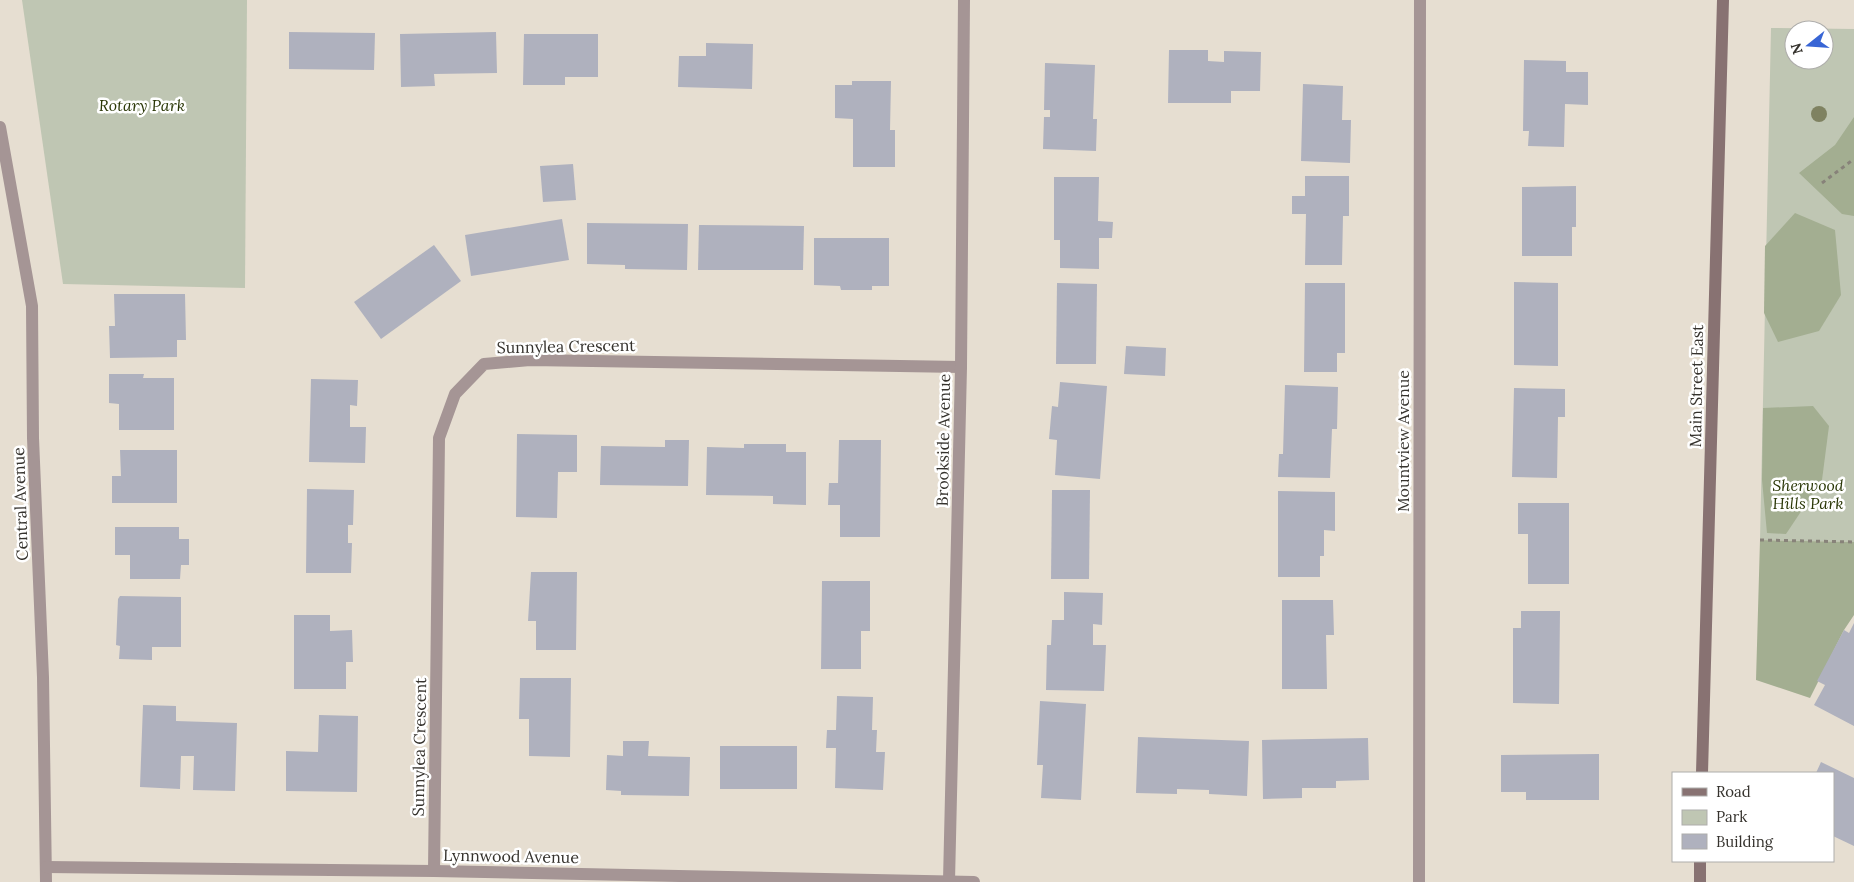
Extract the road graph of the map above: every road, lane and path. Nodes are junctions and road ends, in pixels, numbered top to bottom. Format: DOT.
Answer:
graph roads {
  1 [pos="964,0"];
  2 [pos="1420,0"];
  3 [pos="1723,0"];
  4 [pos="0,127"];
  5 [pos="1854,159"];
  6 [pos="1822,183"];
  7 [pos="960,367"];
  8 [pos="1760,540"];
  9 [pos="1854,542"];
  10 [pos="1702,772"];
  11 [pos="1700,862"];
  12 [pos="46,867"];
  13 [pos="434,871"];
  14 [pos="949,881"];
  15 [pos="46,882"];
  16 [pos="974,882"];
  17 [pos="1419,882"];
  18 [pos="1700,882"];
  1 -- 7 [label="street, Brookside Avenue"];
  2 -- 17 [label="street, Mountview Avenue"];
  3 -- 10 [label="main road, Main Street East"];
  4 -- 12 [label="street, Central Avenue"];
  5 -- 6 [label="path"];
  7 -- 13 [label="street, Sunnylea Crescent"];
  7 -- 14 [label="street, Brookside Avenue"];
  8 -- 9 [label="path"];
  11 -- 18 [label="main road"];
  12 -- 13 [label="street, Lynnwood Avenue"];
  12 -- 15 [label="street, Central Avenue"];
  13 -- 14 [label="street, Lynnwood Avenue"];
  14 -- 16 [label="street, Lynnwood Avenue"];
}
